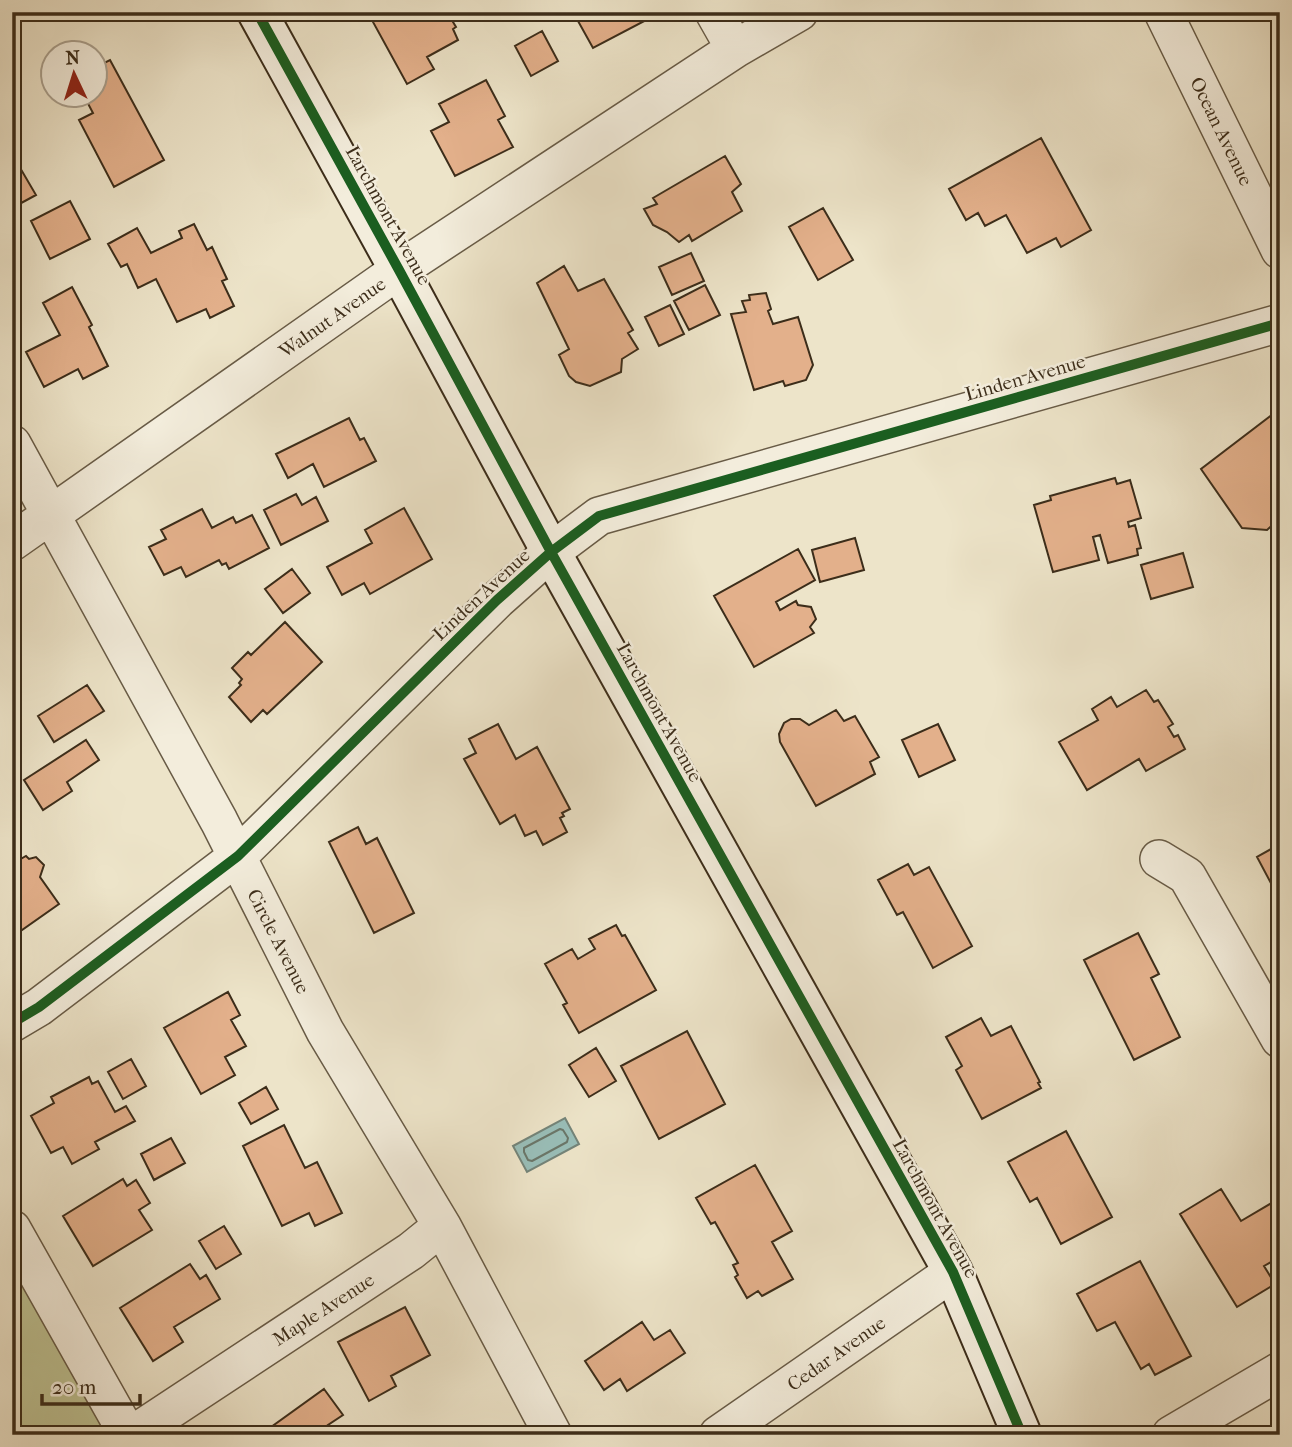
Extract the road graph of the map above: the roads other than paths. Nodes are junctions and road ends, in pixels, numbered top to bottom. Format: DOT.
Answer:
graph roads {
  1 [pos="257,12"];
  2 [pos="714,12"];
  3 [pos="799,12"];
  4 [pos="1163,12"];
  5 [pos="735,49"];
  6 [pos="1280,250"];
  7 [pos="399,270"];
  8 [pos="1280,323"];
  9 [pos="12,444"];
  10 [pos="51,513"];
  11 [pos="12,542"];
  12 [pos="551,552"];
  13 [pos="238,856"];
  14 [pos="1159,859"];
  15 [pos="12,1023"];
  16 [pos="1280,1039"];
  17 [pos="442,1226"];
  18 [pos="12,1229"];
  19 [pos="953,1272"];
  20 [pos="1280,1371"];
  21 [pos="130,1435"];
  22 [pos="553,1435"];
  23 [pos="718,1435"];
  24 [pos="1022,1435"];
  25 [pos="1171,1435"];
  1 -- 7 [label="street, Larchmont Avenue"];
  2 -- 5 [label="street"];
  3 -- 5 [label="street, Walnut Avenue"];
  4 -- 6 [label="street, Ocean Avenue"];
  5 -- 7 [label="street, Walnut Avenue"];
  7 -- 10 [label="street, Walnut Avenue"];
  7 -- 12 [label="street, Larchmont Avenue"];
  8 -- 12 [label="street, Linden Avenue"];
  9 -- 10 [label="street, Circle Avenue"];
  10 -- 11 [label="street, Walnut Avenue"];
  10 -- 13 [label="street, Circle Avenue"];
  12 -- 13 [label="street, Linden Avenue"];
  12 -- 19 [label="street, Larchmont Avenue"];
  13 -- 15 [label="street, Linden Avenue"];
  13 -- 17 [label="street, Circle Avenue"];
  14 -- 16 [label="street"];
  17 -- 21 [label="street, Maple Avenue"];
  17 -- 22 [label="street, Circle Avenue"];
  18 -- 21 [label="street"];
  19 -- 23 [label="street, Cedar Avenue"];
  19 -- 24 [label="street, Larchmont Avenue"];
  20 -- 25 [label="street"];
}
